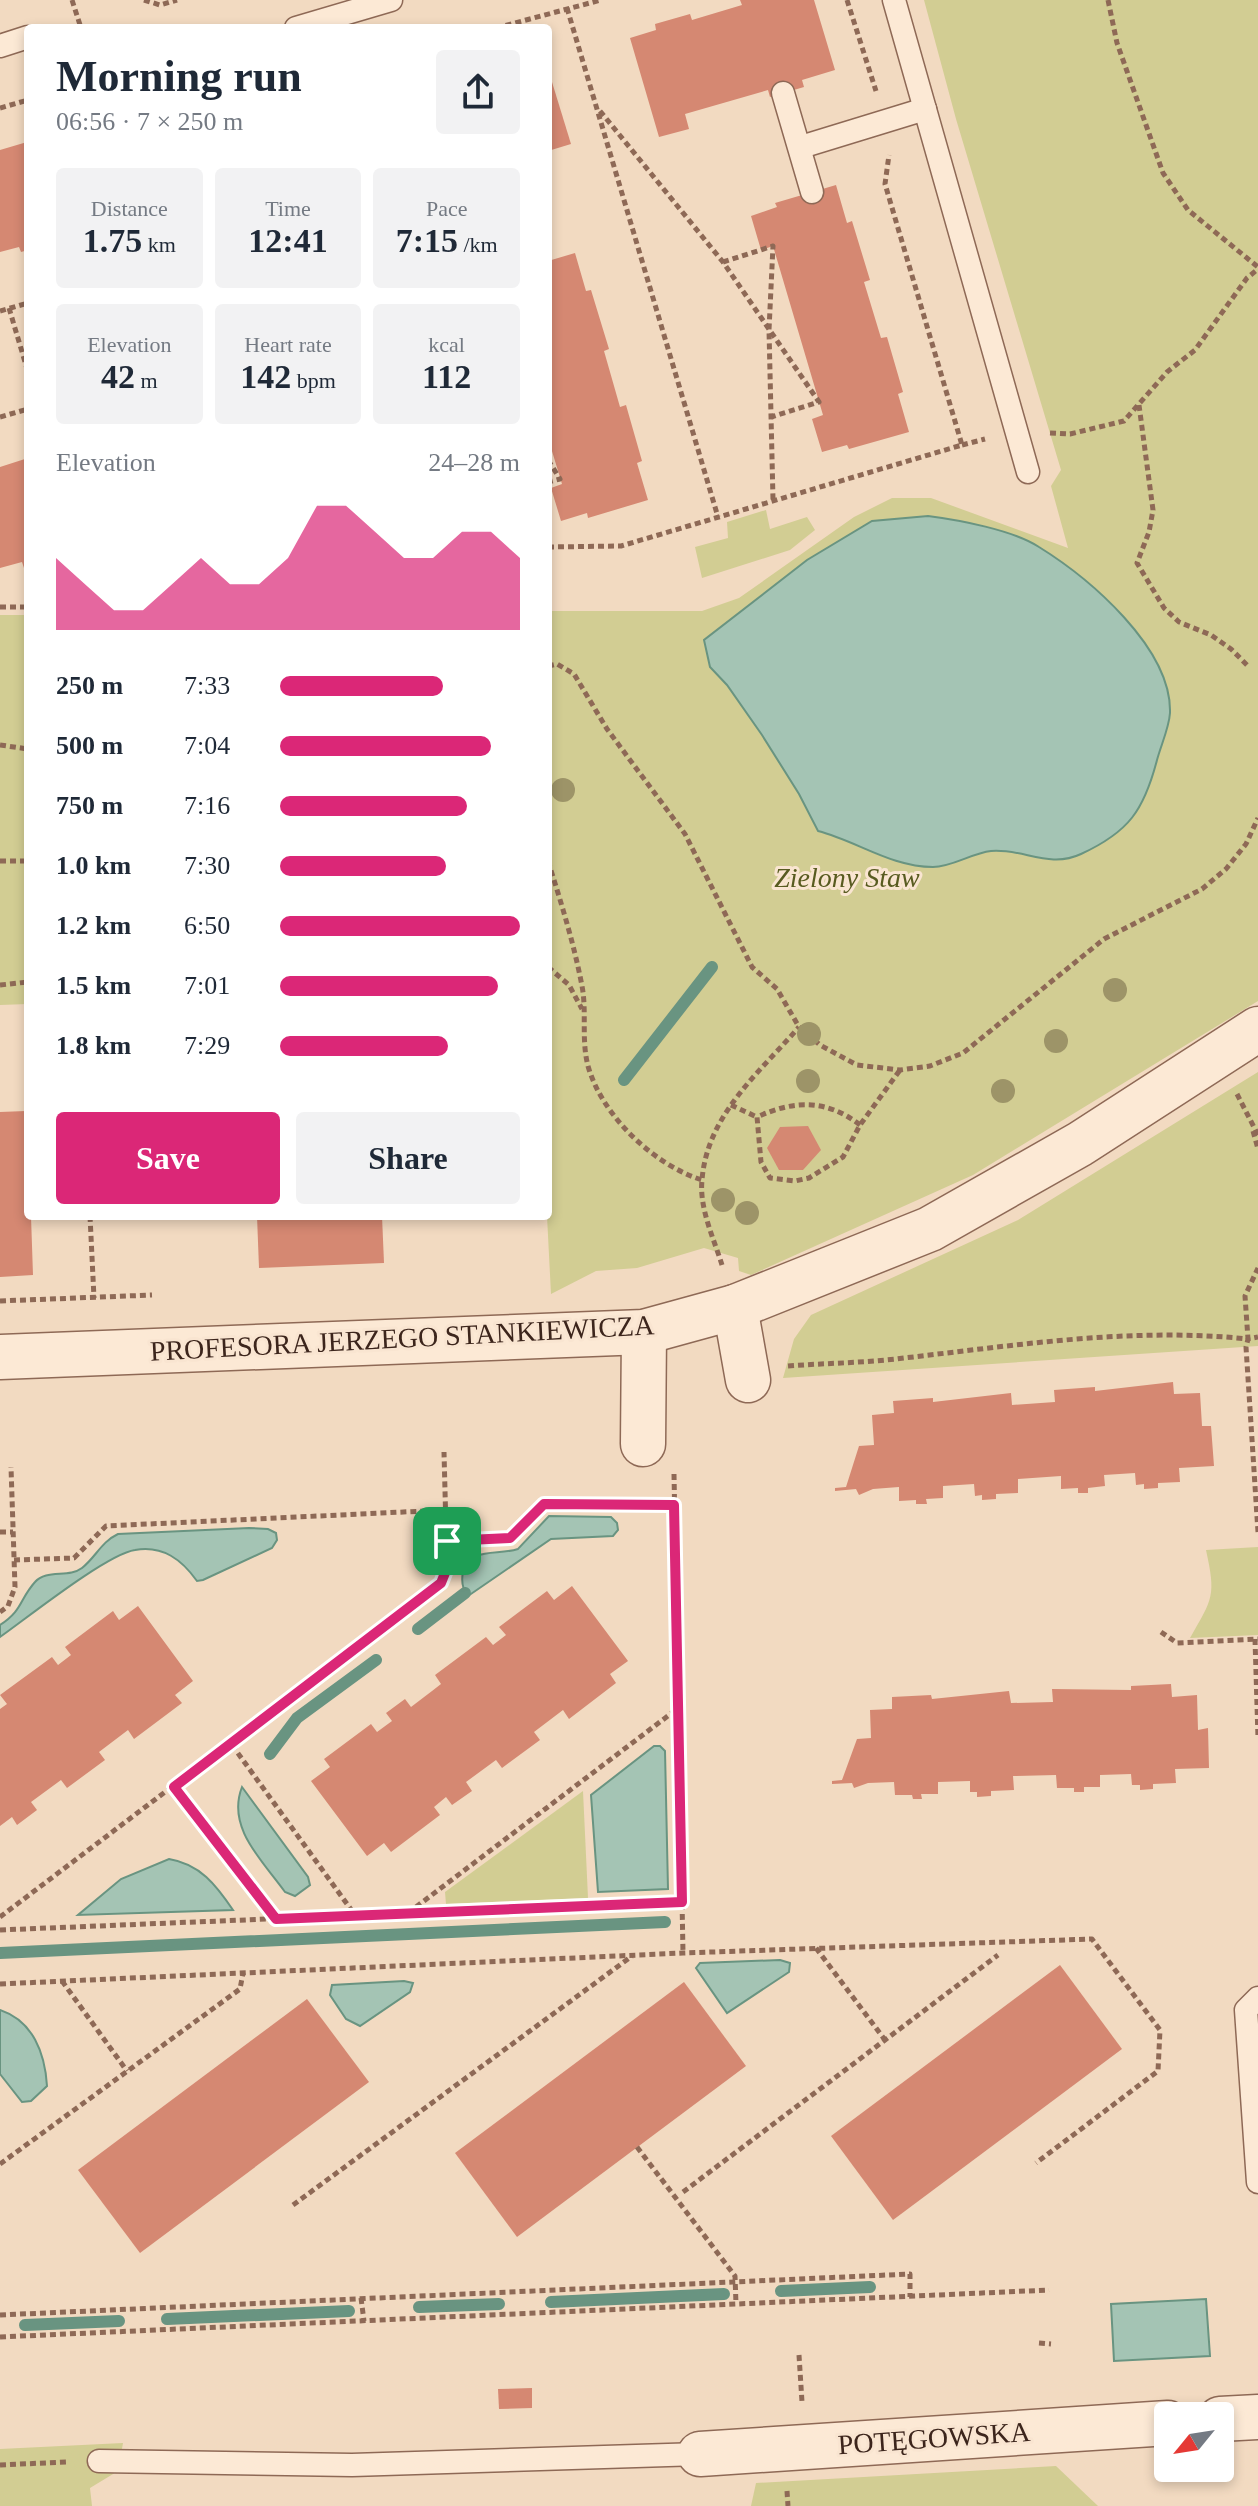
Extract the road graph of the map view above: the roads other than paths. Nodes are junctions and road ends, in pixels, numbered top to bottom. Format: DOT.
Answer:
graph roads {
  1 [pos="391,0"];
  2 [pos="894,0"];
  3 [pos="310,24"];
  4 [pos="24,38"];
  5 [pos="0,46"];
  6 [pos="783,93"];
  7 [pos="925,109"];
  8 [pos="801,147"];
  9 [pos="812,192"];
  10 [pos="1028,472"];
  11 [pos="1258,1029"];
  12 [pos="735,1307"];
  13 [pos="644,1332"];
  14 [pos="0,1357"];
  15 [pos="762,1374"];
  16 [pos="658,1452"];
  17 [pos="1258,1998"];
  18 [pos="1255,2106"];
  19 [pos="1258,2182"];
  20 [pos="1258,2417"];
  21 [pos="1234,2418"];
  22 [pos="1154,2424"];
  23 [pos="700,2454"];
  24 [pos="99,2461"];
  1 -- 3 [label="lane"];
  2 -- 7 [label="lane"];
  4 -- 5 [label="lane"];
  6 -- 8 [label="lane"];
  7 -- 8 [label="lane"];
  7 -- 10 [label="lane"];
  8 -- 9 [label="lane"];
  11 -- 12 [label="street, PROFESORA JERZEGO STANKIEWICZA"];
  12 -- 13 [label="street, PROFESORA JERZEGO STANKIEWICZA"];
  12 -- 15 [label="street"];
  13 -- 14 [label="street, PROFESORA JERZEGO STANKIEWICZA"];
  13 -- 16 [label="street"];
  17 -- 18 [label="lane"];
  18 -- 19 [label="lane"];
  20 -- 21 [label="street"];
  22 -- 23 [label="street, POTĘGOWSKA"];
  23 -- 24 [label="lane"];
}
